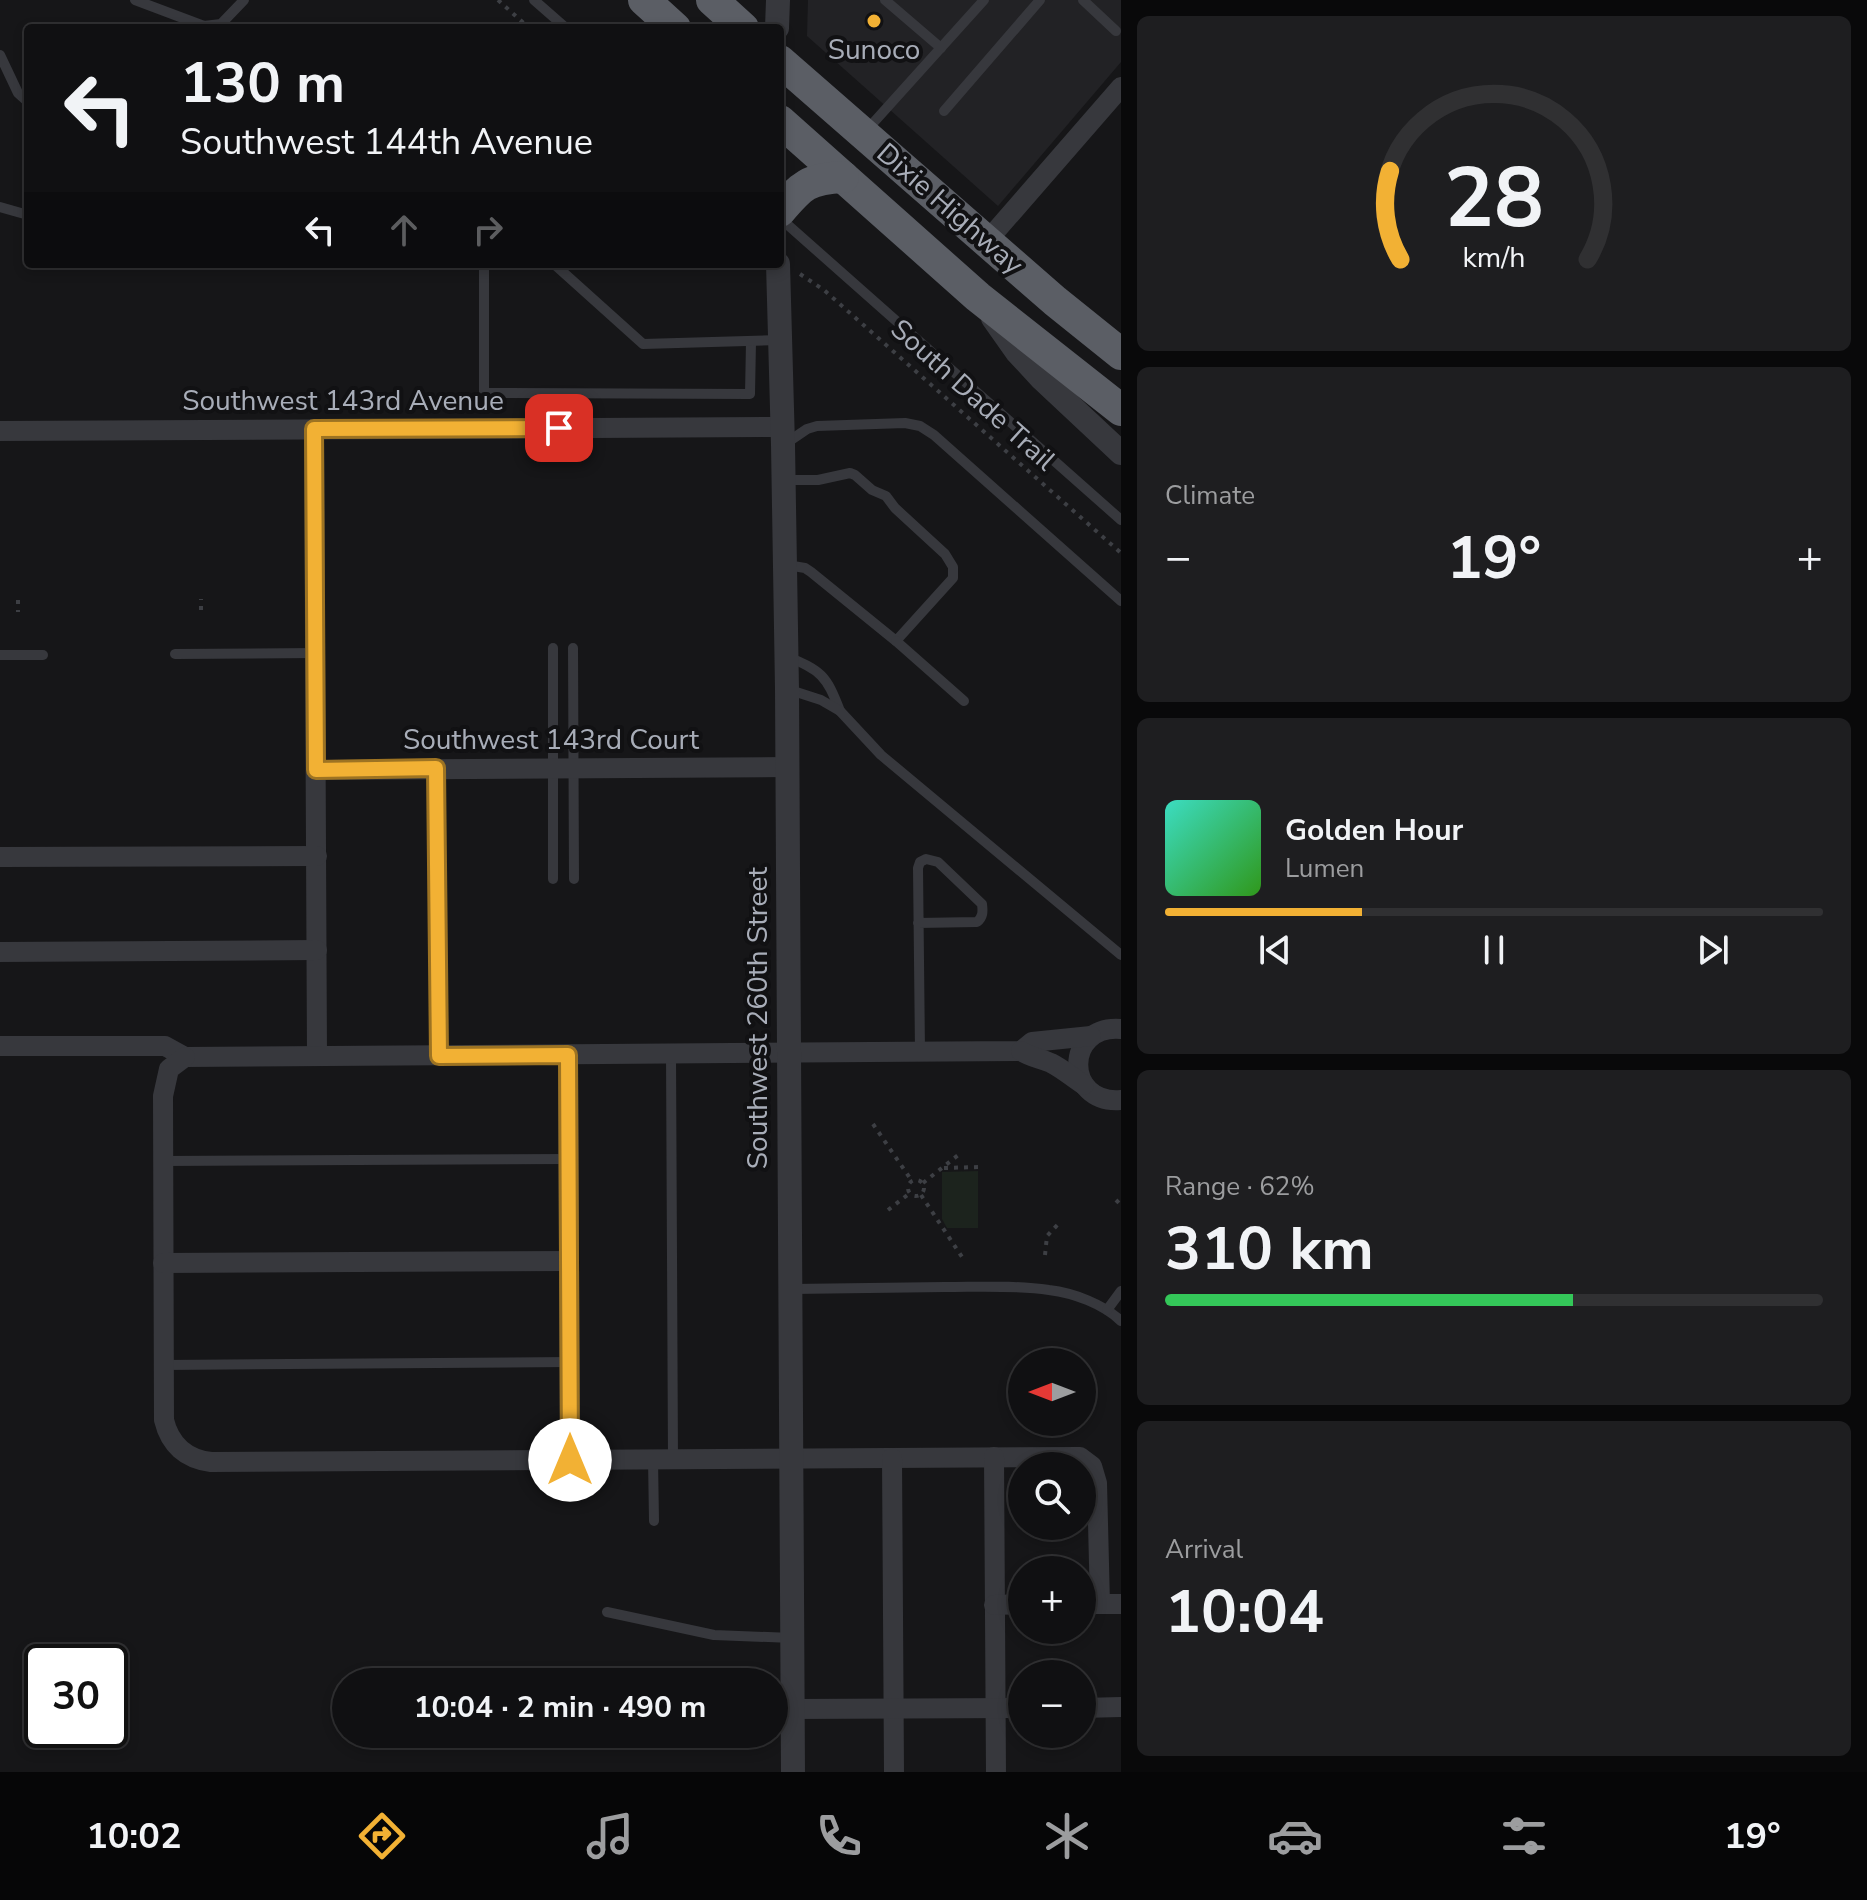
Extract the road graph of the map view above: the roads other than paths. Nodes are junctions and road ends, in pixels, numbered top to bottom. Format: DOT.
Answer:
graph roads {
  1 [pos="135,0"];
  2 [pos="244,0"];
  3 [pos="534,0"];
  4 [pos="644,0"];
  5 [pos="712,0"];
  6 [pos="778,0"];
  7 [pos="885,0"];
  8 [pos="984,0"];
  9 [pos="1040,0"];
  10 [pos="1083,0"];
  11 [pos="199,24"];
  12 [pos="221,24"];
  13 [pos="561,24"];
  14 [pos="671,24"];
  15 [pos="739,24"];
  16 [pos="777,24"];
  17 [pos="1116,31"];
  18 [pos="941,48"];
  19 [pos="0,55"];
  20 [pos="784,64"];
  21 [pos="1121,87"];
  22 [pos="24,98"];
  23 [pos="944,111"];
  24 [pos="784,125"];
  25 [pos="864,134"];
  26 [pos="843,177"];
  27 [pos="784,206"];
  28 [pos="0,207"];
  29 [pos="24,214"];
  30 [pos="784,222"];
  31 [pos="987,241"];
  32 [pos="786,267"];
  33 [pos="484,268"];
  34 [pos="558,268"];
  35 [pos="978,297"];
  36 [pos="780,340"];
  37 [pos="751,342"];
  38 [pos="1121,354"];
  39 [pos="1121,410"];
  40 [pos="314,429"];
  41 [pos="0,431"];
  42 [pos="783,436"];
  43 [pos="1121,453"];
  44 [pos="784,480"];
  45 [pos="1121,520"];
  46 [pos="785,565"];
  47 [pos="1121,601"];
  48 [pos="896,641"];
  49 [pos="553,648"];
  50 [pos="573,648"];
  51 [pos="316,653"];
  52 [pos="175,654"];
  53 [pos="0,655"];
  54 [pos="43,655"];
  55 [pos="786,655"];
  56 [pos="787,689"];
  57 [pos="964,701"];
  58 [pos="840,711"];
  59 [pos="787,767"];
  60 [pos="436,768"];
  61 [pos="563,768"];
  62 [pos="316,770"];
  63 [pos="317,856"];
  64 [pos="0,857"];
  65 [pos="553,879"];
  66 [pos="574,879"];
  67 [pos="918,923"];
  68 [pos="317,950"];
  69 [pos="0,952"];
  70 [pos="1121,955"];
  71 [pos="1121,1029"];
  72 [pos="1091,1036"];
  73 [pos="0,1046"];
  74 [pos="1021,1051"];
  75 [pos="920,1052"];
  76 [pos="671,1054"];
  77 [pos="789,1054"];
  78 [pos="568,1055"];
  79 [pos="317,1056"];
  80 [pos="439,1056"];
  81 [pos="185,1057"];
  82 [pos="1084,1085"];
  83 [pos="1118,1104"];
  84 [pos="569,1159"];
  85 [pos="163,1161"];
  86 [pos="569,1261"];
  87 [pos="163,1263"];
  88 [pos="790,1289"];
  89 [pos="1121,1291"];
  90 [pos="1107,1310"];
  91 [pos="1121,1321"];
  92 [pos="570,1362"];
  93 [pos="164,1365"];
  94 [pos="994,1457"];
  95 [pos="892,1458"];
  96 [pos="663,1459"];
  97 [pos="791,1459"];
  98 [pos="570,1460"];
  99 [pos="654,1521"];
  100 [pos="1093,1556"];
  101 [pos="1008,1604"];
  102 [pos="1096,1604"];
  103 [pos="1121,1604"];
  104 [pos="994,1605"];
  105 [pos="607,1612"];
  106 [pos="792,1638"];
  107 [pos="1121,1707"];
  108 [pos="995,1708"];
  109 [pos="1008,1708"];
  110 [pos="1096,1708"];
  111 [pos="793,1709"];
  112 [pos="894,1709"];
  113 [pos="793,1772"];
  114 [pos="894,1772"];
  115 [pos="996,1772"];
  1 -- 11 [label="lane"];
  2 -- 12 [label="lane"];
  3 -- 13 [label="lane"];
  4 -- 14 [label="highway"];
  5 -- 15 [label="highway"];
  6 -- 16 [label="street"];
  7 -- 18 [label="lane"];
  8 -- 18 [label="lane"];
  9 -- 23 [label="lane"];
  10 -- 17 [label="lane"];
  18 -- 25 [label="lane"];
  19 -- 22 [label="lane"];
  20 -- 25 [label="highway, Dixie Highway"];
  21 -- 31 [label="street"];
  24 -- 26 [label="highway, Dixie Highway"];
  25 -- 31 [label="highway, Dixie Highway"];
  26 -- 27 [label="highway"];
  26 -- 35 [label="highway, Dixie Highway"];
  28 -- 29 [label="lane"];
  30 -- 45 [label="lane"];
  31 -- 38 [label="highway, Dixie Highway"];
  32 -- 36 [label="street, Southwest 260th Street"];
  33 -- 37 [label="lane"];
  34 -- 37 [label="lane"];
  35 -- 39 [label="highway, Dixie Highway"];
  35 -- 43 [label="street"];
  36 -- 37 [label="lane"];
  36 -- 42 [label="street, Southwest 260th Street"];
  40 -- 41 [label="street, Southwest 143rd Avenue"];
  40 -- 42 [label="street, Southwest 143rd Avenue"];
  40 -- 51 [label="street"];
  42 -- 44 [label="street, Southwest 260th Street"];
  42 -- 47 [label="lane"];
  44 -- 46 [label="street, Southwest 260th Street"];
  44 -- 48 [label="lane"];
  46 -- 48 [label="lane"];
  46 -- 55 [label="street, Southwest 260th Street"];
  48 -- 57 [label="lane"];
  49 -- 61 [label="lane"];
  50 -- 61 [label="lane"];
  51 -- 52 [label="lane"];
  51 -- 62 [label="street"];
  53 -- 54 [label="lane"];
  55 -- 56 [label="street, Southwest 260th Street"];
  55 -- 58 [label="lane"];
  56 -- 58 [label="lane"];
  56 -- 59 [label="street, Southwest 260th Street"];
  58 -- 70 [label="lane"];
  59 -- 61 [label="street, Southwest 143rd Court"];
  59 -- 77 [label="street, Southwest 260th Street"];
  60 -- 61 [label="street, Southwest 143rd Court"];
  60 -- 62 [label="street, Southwest 143rd Court"];
  60 -- 80 [label="lane"];
  61 -- 65 [label="lane"];
  61 -- 66 [label="lane"];
  62 -- 63 [label="street"];
  63 -- 64 [label="street"];
  63 -- 68 [label="street"];
  67 -- 67 [label="lane"];
  67 -- 75 [label="lane"];
  68 -- 69 [label="street"];
  68 -- 79 [label="street"];
  71 -- 72 [label="street"];
  72 -- 74 [label="street"];
  72 -- 82 [label="street"];
  73 -- 81 [label="street"];
  74 -- 75 [label="street"];
  74 -- 82 [label="street"];
  75 -- 77 [label="street"];
  76 -- 77 [label="street"];
  76 -- 78 [label="street"];
  76 -- 96 [label="lane"];
  77 -- 88 [label="street, Southwest 260th Street"];
  78 -- 80 [label="street"];
  78 -- 84 [label="street"];
  79 -- 80 [label="street"];
  79 -- 81 [label="street"];
  81 -- 85 [label="street"];
  82 -- 83 [label="street"];
  84 -- 85 [label="lane"];
  84 -- 86 [label="street"];
  85 -- 87 [label="street"];
  86 -- 87 [label="street"];
  86 -- 92 [label="street"];
  87 -- 93 [label="street"];
  88 -- 90 [label="lane"];
  88 -- 97 [label="street, Southwest 260th Street"];
  89 -- 90 [label="lane"];
  90 -- 91 [label="lane"];
  92 -- 93 [label="lane"];
  92 -- 98 [label="street"];
  93 -- 98 [label="street"];
  94 -- 95 [label="street"];
  94 -- 100 [label="street"];
  94 -- 104 [label="street"];
  95 -- 97 [label="street"];
  95 -- 112 [label="street"];
  96 -- 97 [label="street"];
  96 -- 98 [label="street"];
  96 -- 99 [label="lane"];
  97 -- 106 [label="street, Southwest 260th Street"];
  101 -- 104 [label="street"];
  102 -- 103 [label="street"];
  104 -- 108 [label="street"];
  105 -- 106 [label="lane"];
  106 -- 111 [label="street, Southwest 260th Street"];
  107 -- 110 [label="street"];
  108 -- 109 [label="street"];
  108 -- 112 [label="street"];
  108 -- 115 [label="street"];
  111 -- 112 [label="street"];
  111 -- 113 [label="street, Southwest 260th Street"];
  112 -- 114 [label="street"];
}
